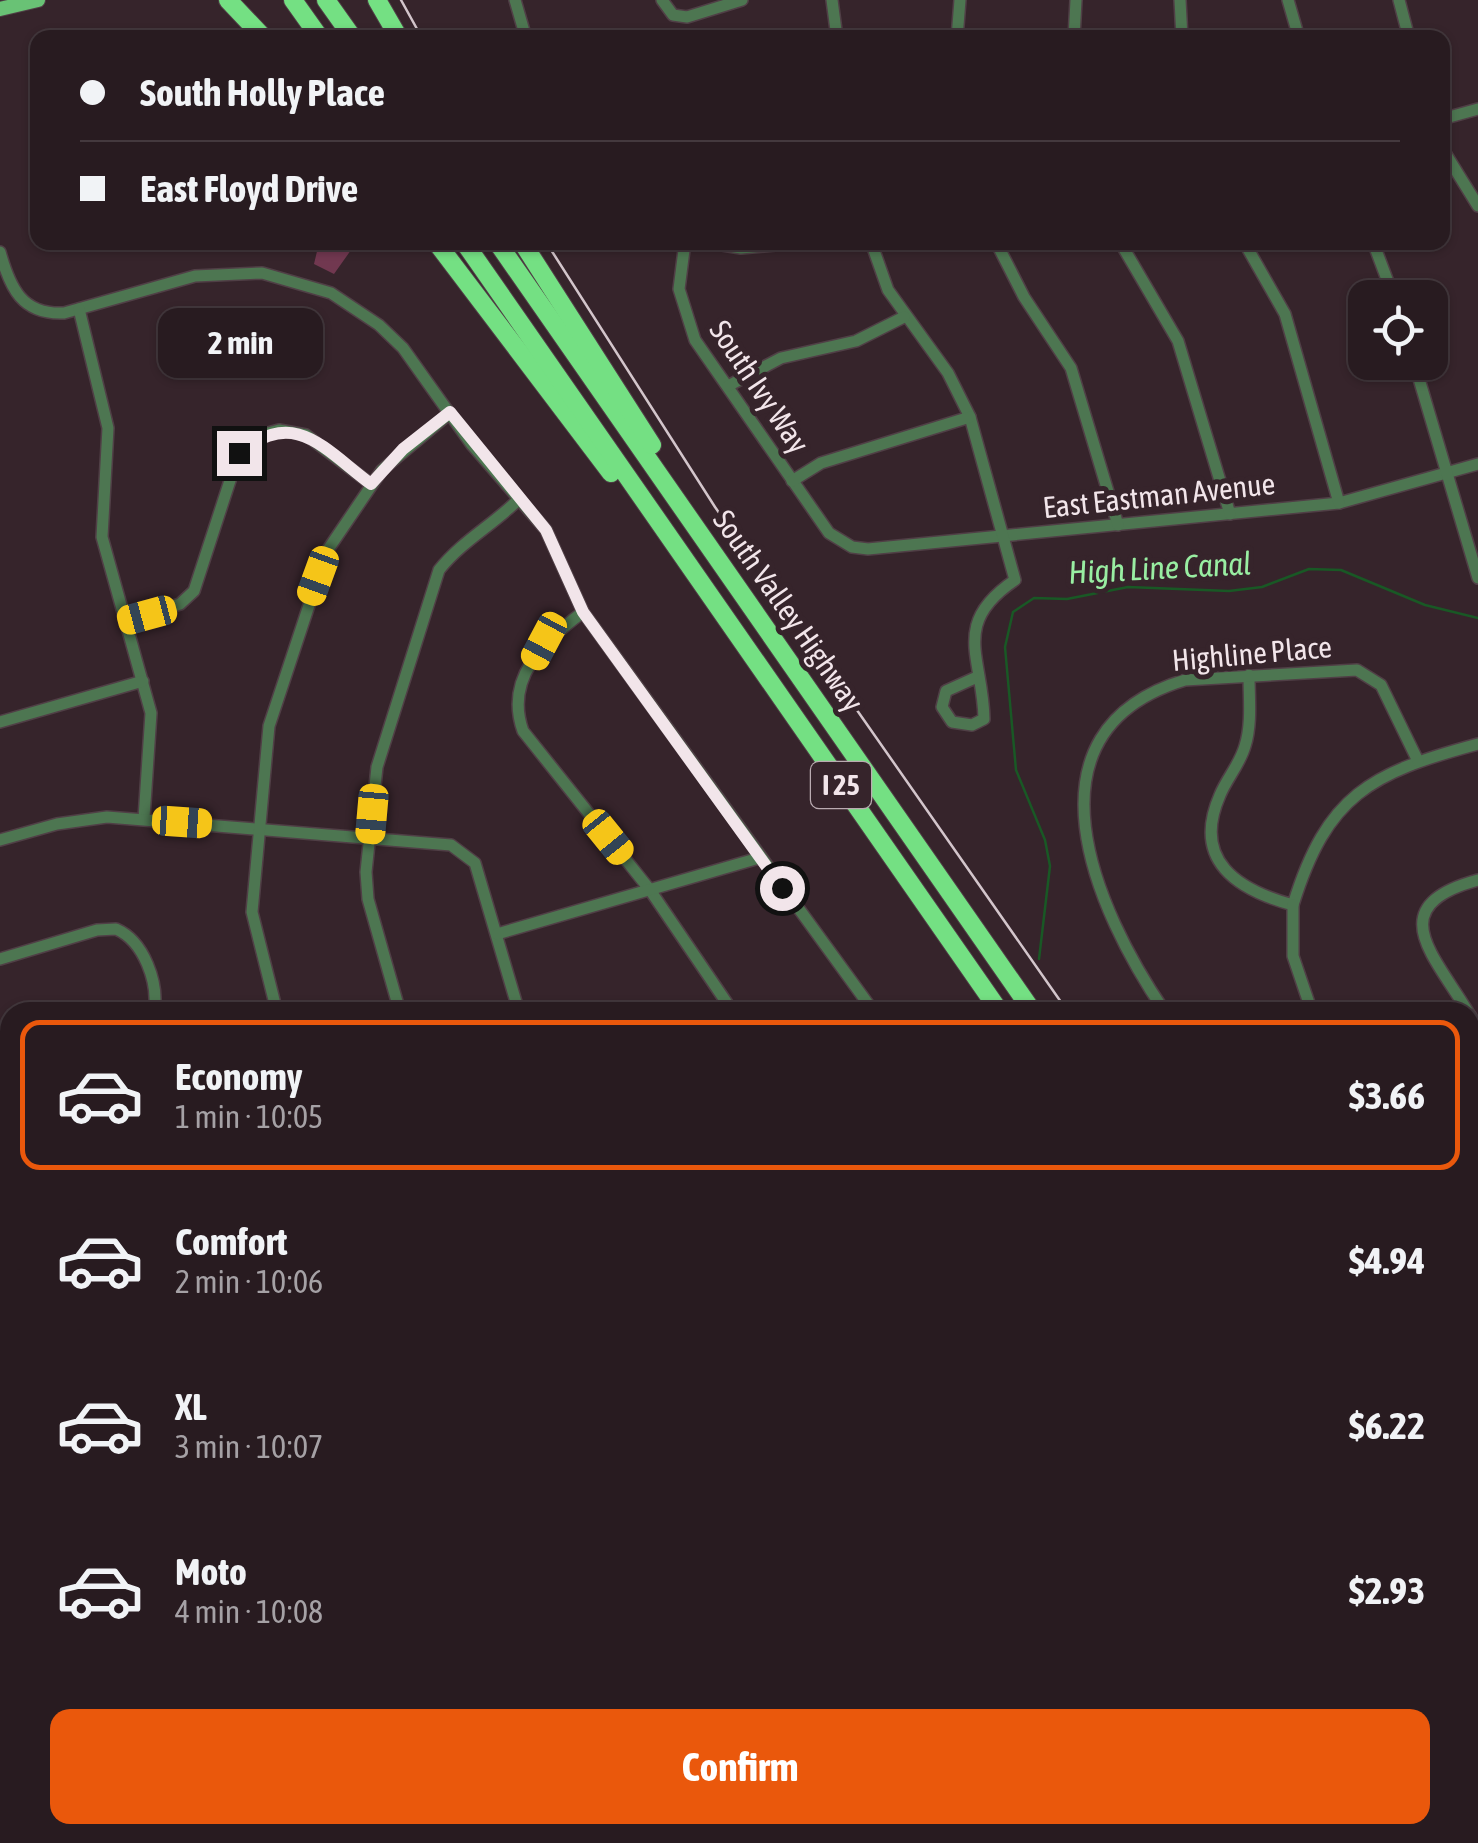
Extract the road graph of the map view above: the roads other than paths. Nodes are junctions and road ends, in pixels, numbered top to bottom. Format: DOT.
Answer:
graph roads {
  1 [pos="38,0"];
  2 [pos="219,0"];
  3 [pos="293,0"];
  4 [pos="326,0"];
  5 [pos="378,0"];
  6 [pos="516,0"];
  7 [pos="662,0"];
  8 [pos="742,0"];
  9 [pos="832,0"];
  10 [pos="960,0"];
  11 [pos="1076,0"];
  12 [pos="1180,0"];
  13 [pos="1288,0"];
  14 [pos="1399,0"];
  15 [pos="233,5"];
  16 [pos="0,9"];
  17 [pos="256,30"];
  18 [pos="314,30"];
  19 [pos="347,30"];
  20 [pos="395,30"];
  21 [pos="524,30"];
  22 [pos="835,30"];
  23 [pos="958,30"];
  24 [pos="1074,30"];
  25 [pos="1182,30"];
  26 [pos="1297,30"];
  27 [pos="1407,30"];
  28 [pos="1478,109"];
  29 [pos="1450,117"];
  30 [pos="1450,161"];
  31 [pos="1478,206"];
  32 [pos="442,250"];
  33 [pos="470,250"];
  34 [pos="503,250"];
  35 [pos="527,250"];
  36 [pos="684,250"];
  37 [pos="874,250"];
  38 [pos="1000,250"];
  39 [pos="1125,250"];
  40 [pos="1248,250"];
  41 [pos="1376,250"];
  42 [pos="0,252"];
  43 [pos="1387,280"];
  44 [pos="80,309"];
  45 [pos="904,317"];
  46 [pos="1419,380"];
  47 [pos="728,386"];
  48 [pos="450,412"];
  49 [pos="970,417"];
  50 [pos="1478,464"];
  51 [pos="1446,473"];
  52 [pos="792,481"];
  53 [pos="371,484"];
  54 [pos="519,499"];
  55 [pos="1339,503"];
  56 [pos="1230,514"];
  57 [pos="1118,525"];
  58 [pos="1006,536"];
  59 [pos="841,542"];
  60 [pos="683,557"];
  61 [pos="1478,578"];
  62 [pos="583,612"];
  63 [pos="126,621"];
  64 [pos="780,648"];
  65 [pos="1249,676"];
  66 [pos="977,677"];
  67 [pos="143,682"];
  68 [pos="0,722"];
  69 [pos="1478,744"];
  70 [pos="1418,760"];
  71 [pos="144,818"];
  72 [pos="257,827"];
  73 [pos="370,836"];
  74 [pos="0,840"];
  75 [pos="759,858"];
  76 [pos="1478,880"];
  77 [pos="650,890"];
  78 [pos="1293,906"];
  79 [pos="497,934"];
  80 [pos="0,959"];
  81 [pos="155,1002"];
  82 [pos="274,1002"];
  83 [pos="397,1002"];
  84 [pos="517,1002"];
  85 [pos="727,1002"];
  86 [pos="867,1002"];
  87 [pos="993,1002"];
  88 [pos="1026,1002"];
  89 [pos="1158,1002"];
  90 [pos="1307,1002"];
  91 [pos="1462,1002"];
  1 -- 16 [label="main road"];
  2 -- 15 [label="highway"];
  3 -- 18 [label="highway"];
  4 -- 19 [label="highway"];
  5 -- 20 [label="highway"];
  6 -- 21 [label="street"];
  7 -- 8 [label="street"];
  9 -- 22 [label="street"];
  10 -- 23 [label="street"];
  11 -- 24 [label="street"];
  12 -- 25 [label="street"];
  13 -- 26 [label="street"];
  14 -- 27 [label="street"];
  15 -- 17 [label="highway"];
  28 -- 29 [label="street"];
  30 -- 31 [label="street"];
  32 -- 60 [label="highway"];
  33 -- 60 [label="highway, South Valley Highway / I 25"];
  34 -- 64 [label="highway, South Valley Highway / I 25"];
  35 -- 64 [label="highway"];
  36 -- 47 [label="street, South Ivy Way"];
  37 -- 45 [label="street"];
  38 -- 57 [label="street"];
  39 -- 56 [label="street"];
  40 -- 55 [label="street"];
  41 -- 43 [label="street"];
  42 -- 44 [label="street"];
  44 -- 48 [label="street"];
  44 -- 63 [label="street"];
  45 -- 47 [label="street"];
  45 -- 49 [label="street"];
  46 -- 51 [label="street"];
  47 -- 52 [label="street, South Ivy Way"];
  48 -- 53 [label="street"];
  48 -- 54 [label="street"];
  49 -- 52 [label="street"];
  49 -- 58 [label="street"];
  50 -- 51 [label="street, East Eastman Avenue"];
  51 -- 55 [label="street, East Eastman Avenue"];
  51 -- 61 [label="street"];
  52 -- 59 [label="street, South Ivy Way"];
  53 -- 63 [label="street"];
  53 -- 72 [label="street"];
  54 -- 62 [label="street"];
  54 -- 73 [label="street"];
  55 -- 56 [label="street, East Eastman Avenue"];
  56 -- 57 [label="street, East Eastman Avenue"];
  57 -- 58 [label="street, East Eastman Avenue"];
  58 -- 59 [label="street, East Eastman Avenue"];
  58 -- 66 [label="street"];
  60 -- 87 [label="highway, South Valley Highway / I 25"];
  62 -- 75 [label="street"];
  62 -- 77 [label="street"];
  63 -- 67 [label="street"];
  64 -- 88 [label="highway, South Valley Highway / I 25"];
  65 -- 70 [label="street, Highline Place"];
  65 -- 78 [label="street"];
  65 -- 89 [label="street, Highline Place"];
  66 -- 66 [label="street"];
  67 -- 68 [label="street"];
  67 -- 71 [label="street"];
  69 -- 70 [label="street"];
  70 -- 78 [label="street"];
  71 -- 72 [label="street"];
  71 -- 74 [label="street"];
  72 -- 73 [label="street"];
  72 -- 82 [label="street"];
  73 -- 79 [label="street"];
  73 -- 83 [label="street"];
  75 -- 77 [label="street"];
  75 -- 86 [label="street"];
  76 -- 91 [label="street"];
  77 -- 79 [label="street"];
  77 -- 85 [label="street"];
  78 -- 90 [label="street"];
  79 -- 84 [label="street"];
  80 -- 81 [label="street"];
}
